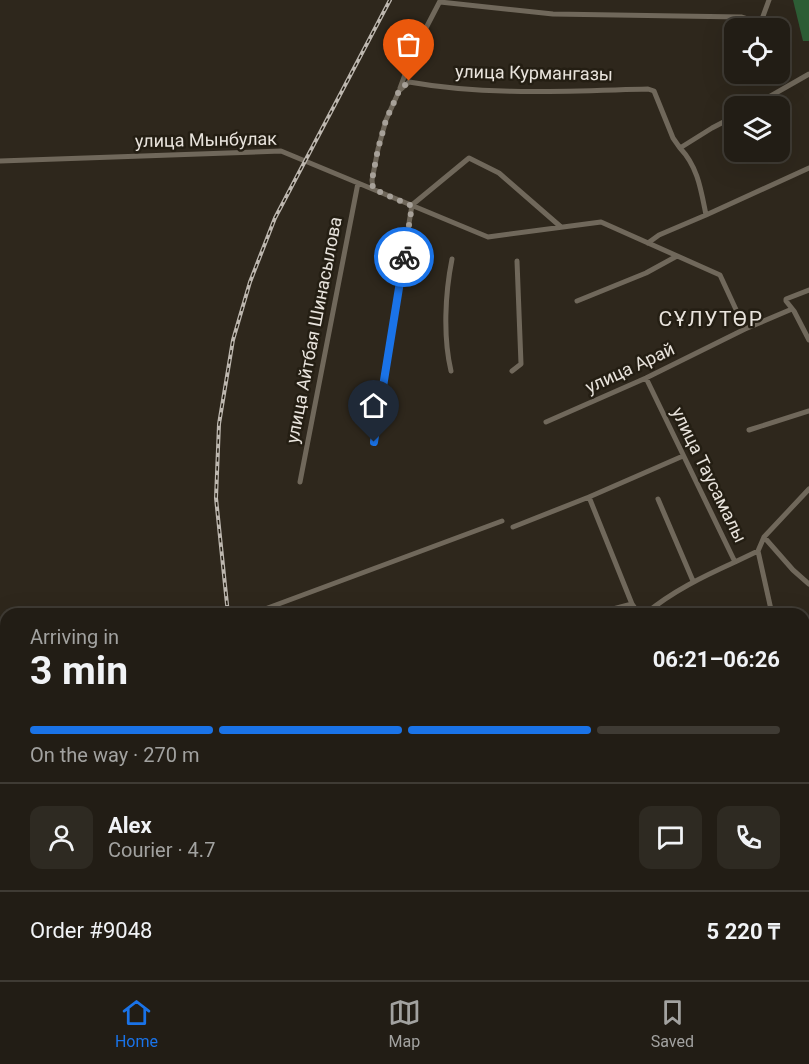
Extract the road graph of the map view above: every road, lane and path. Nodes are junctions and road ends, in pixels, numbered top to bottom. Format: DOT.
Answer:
graph roads {
  1 [pos="769,0"];
  2 [pos="441,1"];
  3 [pos="809,74"];
  4 [pos="399,91"];
  5 [pos="770,96"];
  6 [pos="724,122"];
  7 [pos="680,148"];
  8 [pos="0,161"];
  9 [pos="809,168"];
  10 [pos="358,183"];
  11 [pos="373,189"];
  12 [pos="412,206"];
  13 [pos="706,215"];
  14 [pos="561,227"];
  15 [pos="648,243"];
  16 [pos="677,256"];
  17 [pos="452,259"];
  18 [pos="517,261"];
  19 [pos="809,290"];
  20 [pos="577,301"];
  21 [pos="792,309"];
  22 [pos="745,329"];
  23 [pos="809,340"];
  24 [pos="451,371"];
  25 [pos="512,371"];
  26 [pos="646,378"];
  27 [pos="809,411"];
  28 [pos="546,422"];
  29 [pos="749,430"];
  30 [pos="374,442"];
  31 [pos="683,456"];
  32 [pos="300,482"];
  33 [pos="809,489"];
  34 [pos="589,497"];
  35 [pos="658,499"];
  36 [pos="502,521"];
  37 [pos="513,527"];
  38 [pos="764,537"];
  39 [pos="758,551"];
  40 [pos="735,562"];
  41 [pos="693,581"];
  42 [pos="809,584"];
  43 [pos="632,604"];
  44 [pos="268,608"];
  45 [pos="617,608"];
  46 [pos="635,608"];
  47 [pos="652,608"];
  48 [pos="771,608"];
  1 -- 2 [label="street"];
  2 -- 4 [label="street"];
  3 -- 5 [label="street"];
  4 -- 7 [label="street, улица Курмангазы"];
  4 -- 11 [label="street"];
  6 -- 7 [label="street"];
  7 -- 13 [label="street"];
  8 -- 10 [label="street, улица Мынбулак"];
  9 -- 13 [label="street"];
  10 -- 11 [label="street, улица Мынбулак"];
  10 -- 32 [label="street, улица Айтбая Шинасылова"];
  11 -- 12 [label="street, улица Мынбулак"];
  12 -- 14 [label="street, улица Мынбулак"];
  12 -- 14 [label="street"];
  12 -- 30 [label="street"];
  13 -- 15 [label="street"];
  14 -- 15 [label="street, улица Мынбулак"];
  15 -- 16 [label="street, улица Мынбулак"];
  16 -- 20 [label="street"];
  16 -- 22 [label="street, улица Мынбулак"];
  17 -- 24 [label="street"];
  18 -- 25 [label="street"];
  19 -- 21 [label="street"];
  21 -- 22 [label="street, улица Арай"];
  21 -- 23 [label="street"];
  22 -- 26 [label="street, улица Арай"];
  26 -- 28 [label="street, улица Арай"];
  26 -- 31 [label="street, улица Таусамалы"];
  27 -- 29 [label="street"];
  31 -- 34 [label="street"];
  31 -- 40 [label="street, улица Таусамалы"];
  33 -- 38 [label="street"];
  34 -- 37 [label="street"];
  34 -- 43 [label="street"];
  35 -- 41 [label="street"];
  36 -- 44 [label="street"];
  38 -- 39 [label="street"];
  38 -- 42 [label="street, улица Таусамалы"];
  39 -- 40 [label="street, улица Таусамалы"];
  39 -- 48 [label="street"];
  40 -- 41 [label="street"];
  41 -- 47 [label="street"];
  43 -- 45 [label="street"];
  43 -- 46 [label="street"];
}
